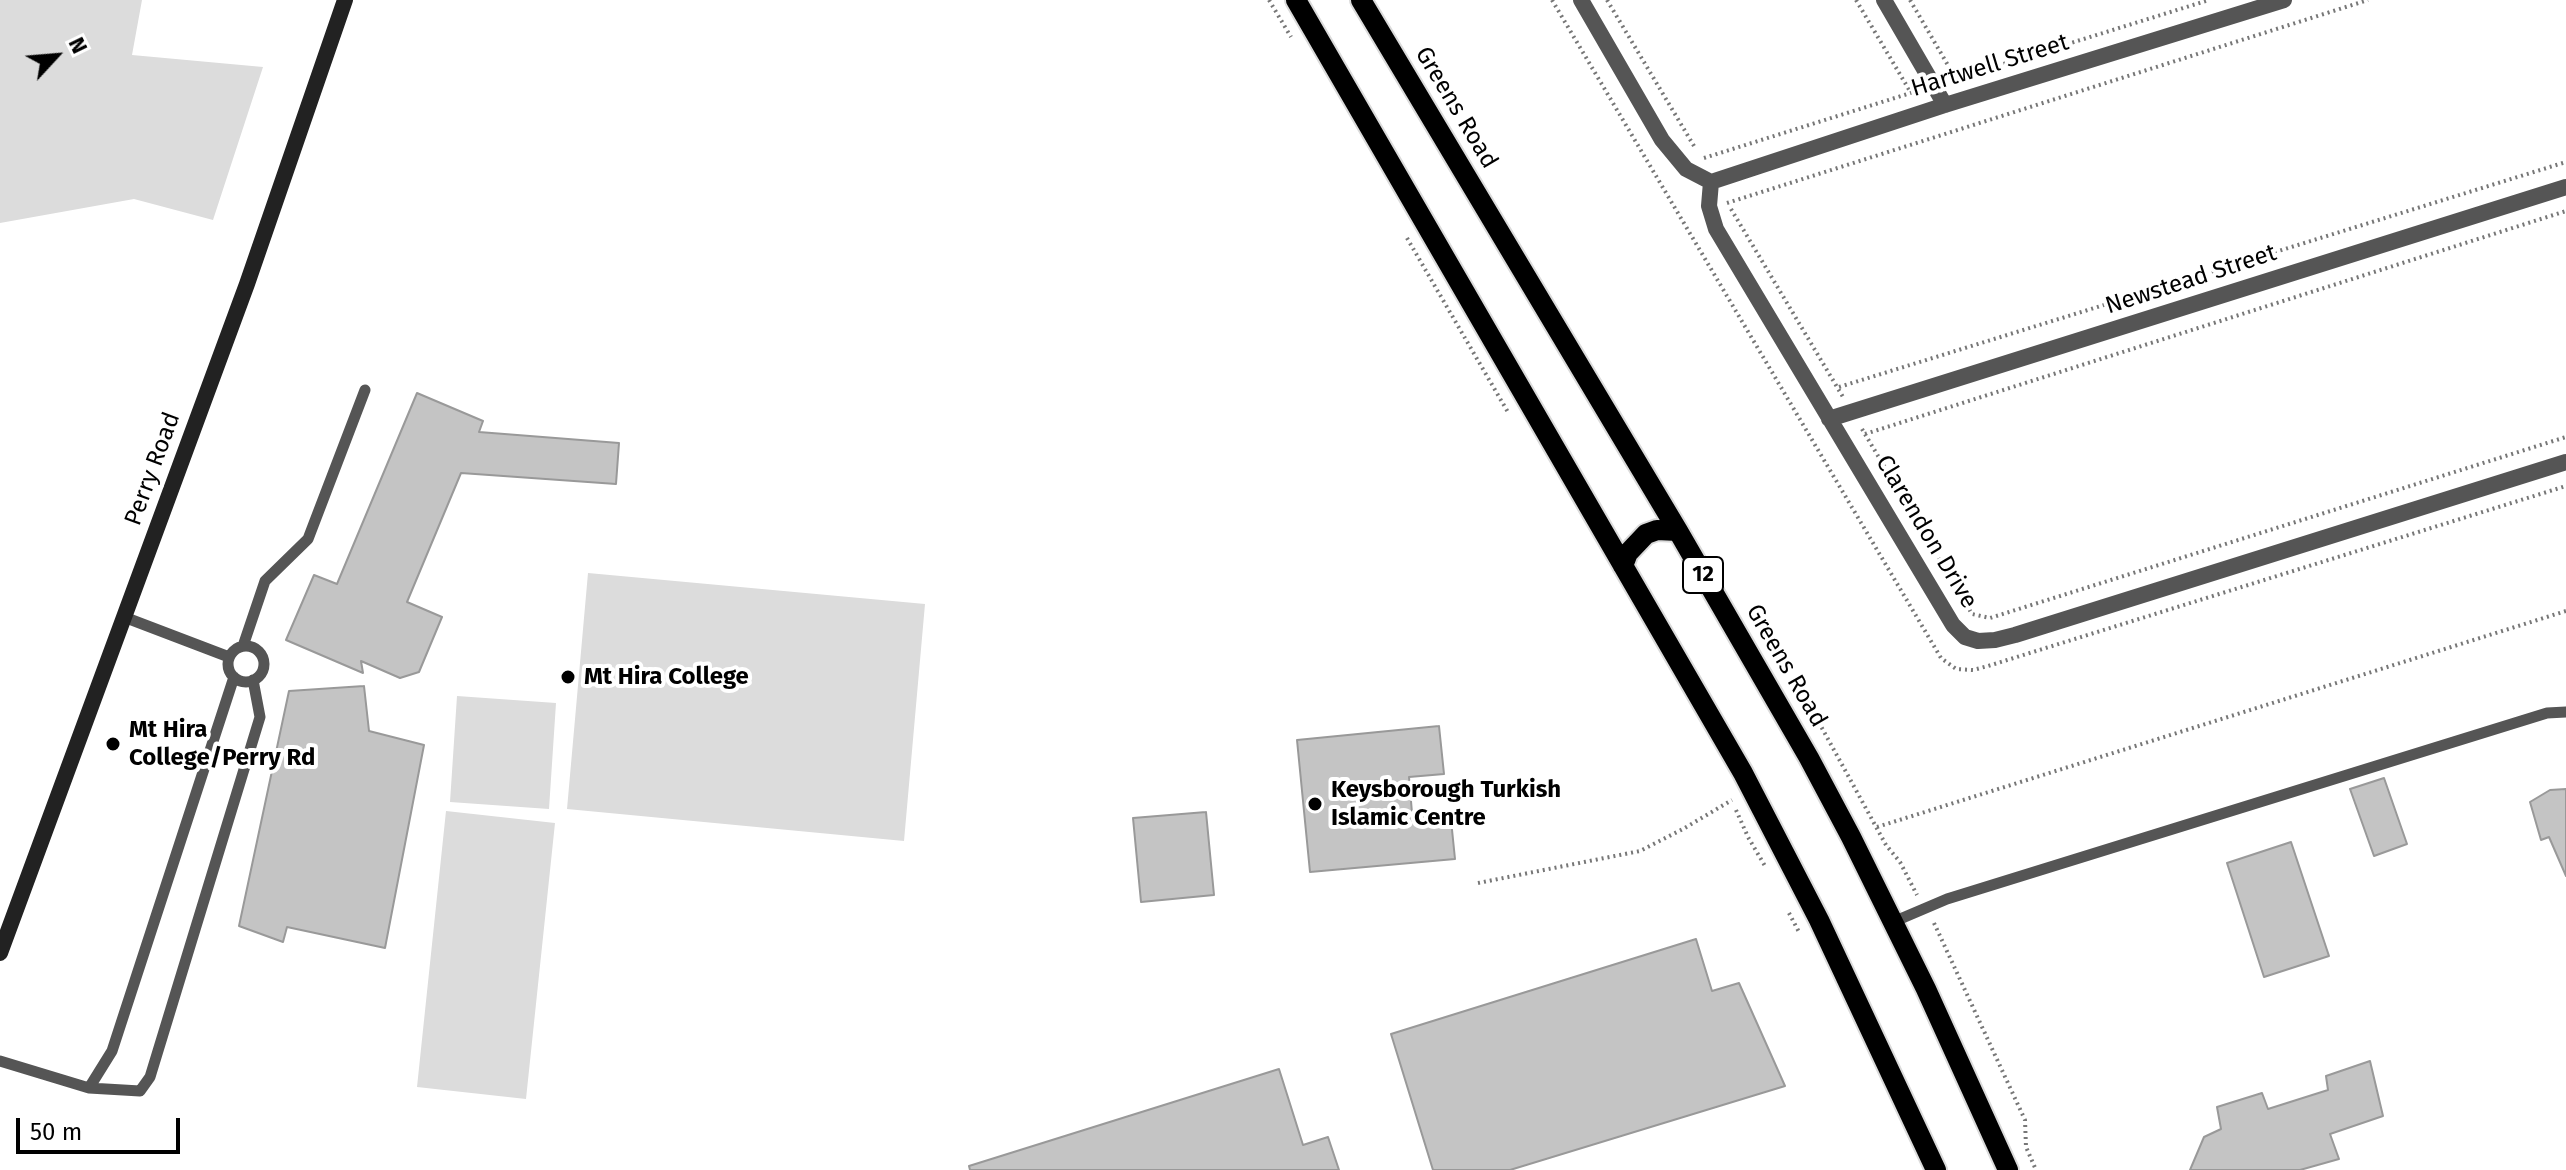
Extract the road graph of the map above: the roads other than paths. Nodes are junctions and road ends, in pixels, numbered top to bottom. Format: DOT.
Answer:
graph roads {
  1 [pos="345,0"];
  2 [pos="1296,0"];
  3 [pos="1361,0"];
  4 [pos="1581,0"];
  5 [pos="1884,0"];
  6 [pos="2284,0"];
  7 [pos="1945,105"];
  8 [pos="1713,181"];
  9 [pos="2566,187"];
  10 [pos="365,390"];
  11 [pos="1829,419"];
  12 [pos="2566,462"];
  13 [pos="1678,531"];
  14 [pos="1623,566"];
  15 [pos="124,617"];
  16 [pos="243,646"];
  17 [pos="229,657"];
  18 [pos="234,677"];
  19 [pos="253,680"];
  20 [pos="2566,712"];
  21 [pos="1893,922"];
  22 [pos="0,953"];
  23 [pos="0,1061"];
  24 [pos="89,1088"];
  25 [pos="1936,1170"];
  26 [pos="2008,1170"];
  1 -- 15 [label="main road, Perry Road"];
  2 -- 14 [label="main road"];
  3 -- 13 [label="main road, Greens Road / 12"];
  4 -- 8 [label="street"];
  5 -- 7 [label="street"];
  6 -- 7 [label="street, Hartwell Street"];
  7 -- 8 [label="street, Hartwell Street"];
  8 -- 11 [label="street, Clarendon Drive"];
  9 -- 11 [label="street, Newstead Street"];
  10 -- 16 [label="lane"];
  11 -- 12 [label="street, Clarendon Drive"];
  13 -- 14 [label="main road"];
  13 -- 21 [label="main road, Greens Road / 12"];
  14 -- 25 [label="main road"];
  15 -- 17 [label="lane"];
  15 -- 22 [label="main road, Perry Road"];
  16 -- 17 [label="lane"];
  16 -- 19 [label="lane"];
  17 -- 18 [label="lane"];
  18 -- 19 [label="lane"];
  18 -- 24 [label="lane"];
  19 -- 24 [label="lane"];
  20 -- 21 [label="lane"];
  21 -- 26 [label="main road, Greens Road / 12"];
  23 -- 24 [label="lane"];
}
